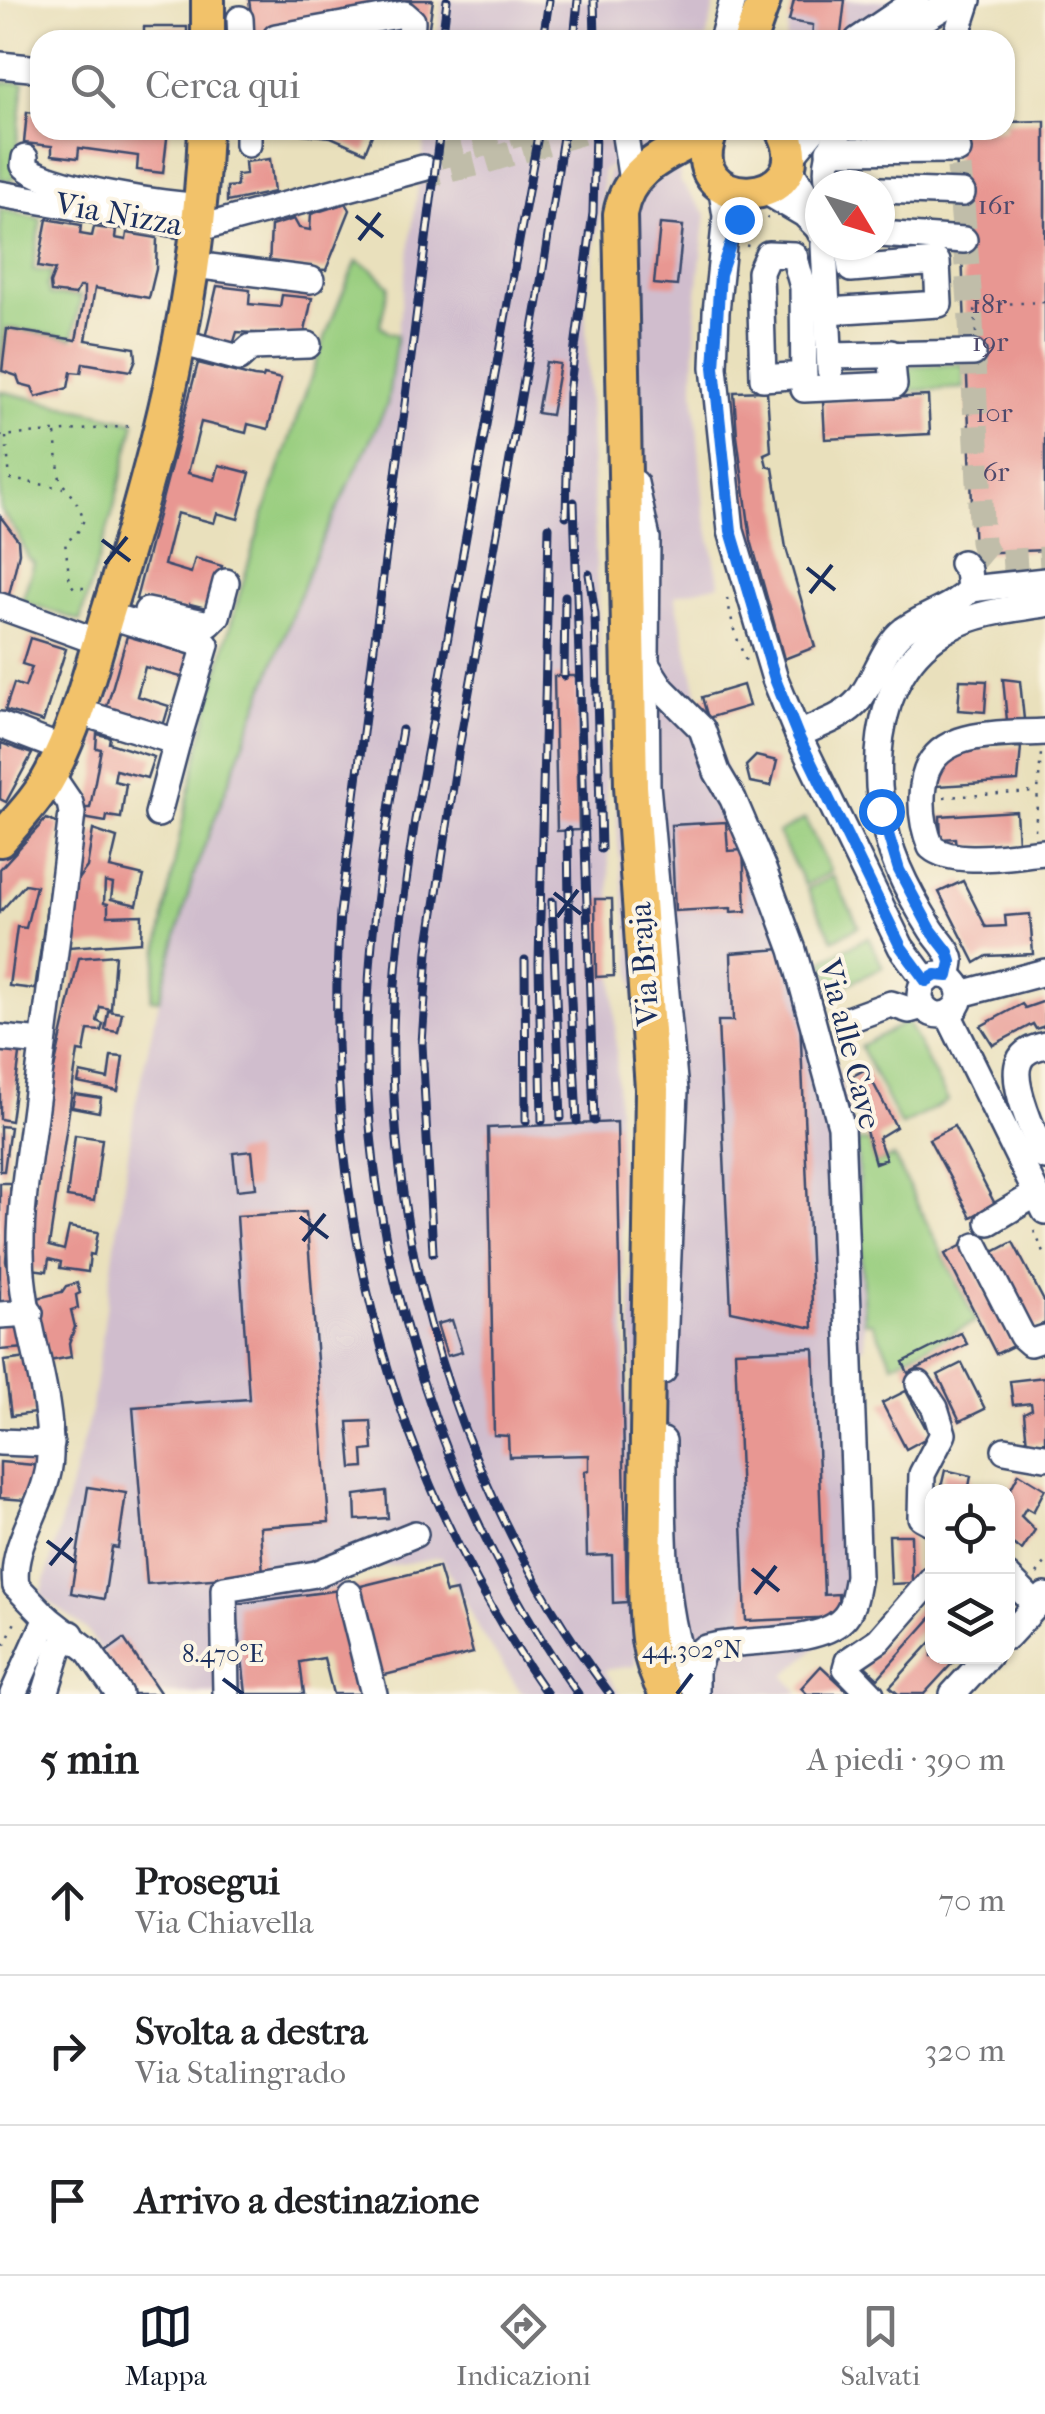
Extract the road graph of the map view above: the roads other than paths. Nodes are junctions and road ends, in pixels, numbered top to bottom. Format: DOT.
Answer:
graph roads {
  1 [pos="208,0"];
  2 [pos="734,0"];
  3 [pos="766,0"];
  4 [pos="917,0"];
  5 [pos="956,0"];
  6 [pos="968,0"];
  7 [pos="208,30"];
  8 [pos="319,30"];
  9 [pos="412,30"];
  10 [pos="725,30"];
  11 [pos="754,30"];
  12 [pos="764,30"];
  13 [pos="873,30"];
  14 [pos="905,30"];
  15 [pos="958,30"];
  16 [pos="0,65"];
  17 [pos="30,67"];
  18 [pos="205,140"];
  19 [pos="626,140"];
  20 [pos="693,140"];
  21 [pos="710,140"];
  22 [pos="834,141"];
  23 [pos="958,150"];
  24 [pos="787,151"];
  25 [pos="24,158"];
  26 [pos="423,168"];
  27 [pos="826,170"];
  28 [pos="632,181"];
  29 [pos="717,182"];
  30 [pos="805,191"];
  31 [pos="895,191"];
  32 [pos="760,192"];
  33 [pos="962,193"];
  34 [pos="0,194"];
  35 [pos="805,215"];
  36 [pos="201,217"];
  37 [pos="621,230"];
  38 [pos="895,235"];
  39 [pos="964,240"];
  40 [pos="825,260"];
  41 [pos="850,260"];
  42 [pos="194,265"];
  43 [pos="720,274"];
  44 [pos="311,280"];
  45 [pos="828,311"];
  46 [pos="975,344"];
  47 [pos="308,345"];
  48 [pos="179,348"];
  49 [pos="891,353"];
  50 [pos="830,356"];
  51 [pos="245,369"];
  52 [pos="804,375"];
  53 [pos="830,388"];
  54 [pos="627,450"];
  55 [pos="962,563"];
  56 [pos="1045,581"];
  57 [pos="226,582"];
  58 [pos="970,589"];
  59 [pos="1045,604"];
  60 [pos="0,606"];
  61 [pos="103,611"];
  62 [pos="646,664"];
  63 [pos="76,710"];
  64 [pos="0,725"];
  65 [pos="798,736"];
  66 [pos="172,740"];
  67 [pos="1043,743"];
  68 [pos="57,762"];
  69 [pos="158,814"];
  70 [pos="0,840"];
  71 [pos="1040,846"];
  72 [pos="1045,972"];
  73 [pos="941,994"];
  74 [pos="850,1020"];
  75 [pos="0,1038"];
  76 [pos="43,1042"];
  77 [pos="1045,1045"];
  78 [pos="1045,1157"];
  79 [pos="13,1180"];
  80 [pos="1041,1203"];
  81 [pos="990,1222"];
  82 [pos="976,1246"];
  83 [pos="30,1313"];
  84 [pos="0,1315"];
  85 [pos="1045,1338"];
  86 [pos="918,1384"];
  87 [pos="0,1442"];
  88 [pos="51,1444"];
  89 [pos="1004,1450"];
  90 [pos="1045,1457"];
  91 [pos="925,1519"];
  92 [pos="415,1534"];
  93 [pos="1015,1582"];
  94 [pos="14,1588"];
  95 [pos="925,1588"];
  96 [pos="349,1594"];
  97 [pos="1041,1601"];
  98 [pos="48,1618"];
  99 [pos="1015,1629"];
  100 [pos="71,1634"];
  101 [pos="981,1664"];
  102 [pos="686,1693"];
  103 [pos="13,1694"];
  104 [pos="45,1694"];
  105 [pos="120,1694"];
  106 [pos="226,1694"];
  107 [pos="374,1694"];
  108 [pos="871,1694"];
  109 [pos="953,1694"];
  1 -- 7 [label="main road"];
  2 -- 10 [label="street"];
  3 -- 11 [label="main road"];
  3 -- 12 [label="main road"];
  4 -- 13 [label="street"];
  5 -- 14 [label="street"];
  6 -- 15 [label="street"];
  8 -- 9 [label="street"];
  16 -- 17 [label="street"];
  18 -- 36 [label="main road, Via Nizza"];
  19 -- 28 [label="street"];
  20 -- 28 [label="main road"];
  21 -- 29 [label="main road"];
  22 -- 23 [label="street"];
  22 -- 27 [label="street"];
  24 -- 30 [label="street"];
  24 -- 32 [label="main road"];
  25 -- 36 [label="street"];
  26 -- 36 [label="street"];
  28 -- 37 [label="main road, Via Braja"];
  29 -- 32 [label="main road"];
  29 -- 37 [label="main road"];
  29 -- 43 [label="street"];
  31 -- 33 [label="street"];
  32 -- 35 [label="street"];
  32 -- 43 [label="street"];
  34 -- 36 [label="street, Via Nizza"];
  36 -- 42 [label="main road"];
  37 -- 54 [label="main road, Via Braja"];
  38 -- 39 [label="street"];
  40 -- 45 [label="street"];
  41 -- 45 [label="street"];
  42 -- 44 [label="street"];
  42 -- 48 [label="main road"];
  43 -- 65 [label="street"];
  45 -- 50 [label="street"];
  46 -- 49 [label="street"];
  47 -- 48 [label="street"];
  48 -- 51 [label="street"];
  48 -- 61 [label="main road"];
  49 -- 50 [label="street"];
  49 -- 53 [label="street"];
  50 -- 53 [label="street"];
  52 -- 52 [label="street"];
  52 -- 53 [label="street"];
  54 -- 62 [label="street"];
  54 -- 102 [label="main road, Via Braja"];
  55 -- 58 [label="street"];
  56 -- 58 [label="street"];
  57 -- 61 [label="street"];
  58 -- 65 [label="street"];
  59 -- 73 [label="street"];
  60 -- 61 [label="street"];
  61 -- 63 [label="main road"];
  61 -- 66 [label="street"];
  62 -- 102 [label="street"];
  62 -- 102 [label="street, Via alle Cave"];
  63 -- 66 [label="street"];
  63 -- 68 [label="main road"];
  64 -- 68 [label="street"];
  65 -- 73 [label="street"];
  66 -- 69 [label="street"];
  67 -- 71 [label="street"];
  68 -- 70 [label="main road"];
  68 -- 76 [label="street"];
  72 -- 73 [label="street"];
  73 -- 74 [label="street"];
  73 -- 80 [label="street"];
  75 -- 76 [label="street"];
  76 -- 79 [label="street"];
  77 -- 78 [label="street"];
  79 -- 83 [label="street"];
  80 -- 81 [label="street"];
  82 -- 85 [label="street"];
  83 -- 84 [label="street"];
  83 -- 88 [label="street"];
  86 -- 91 [label="street"];
  87 -- 88 [label="street"];
  88 -- 94 [label="street"];
  89 -- 90 [label="street"];
  92 -- 106 [label="street"];
  93 -- 97 [label="street"];
  94 -- 98 [label="street"];
  95 -- 108 [label="street"];
  96 -- 107 [label="street"];
  97 -- 99 [label="street"];
  98 -- 100 [label="street"];
  98 -- 103 [label="street"];
  100 -- 104 [label="street"];
  100 -- 105 [label="street"];
  101 -- 109 [label="street"];
}
